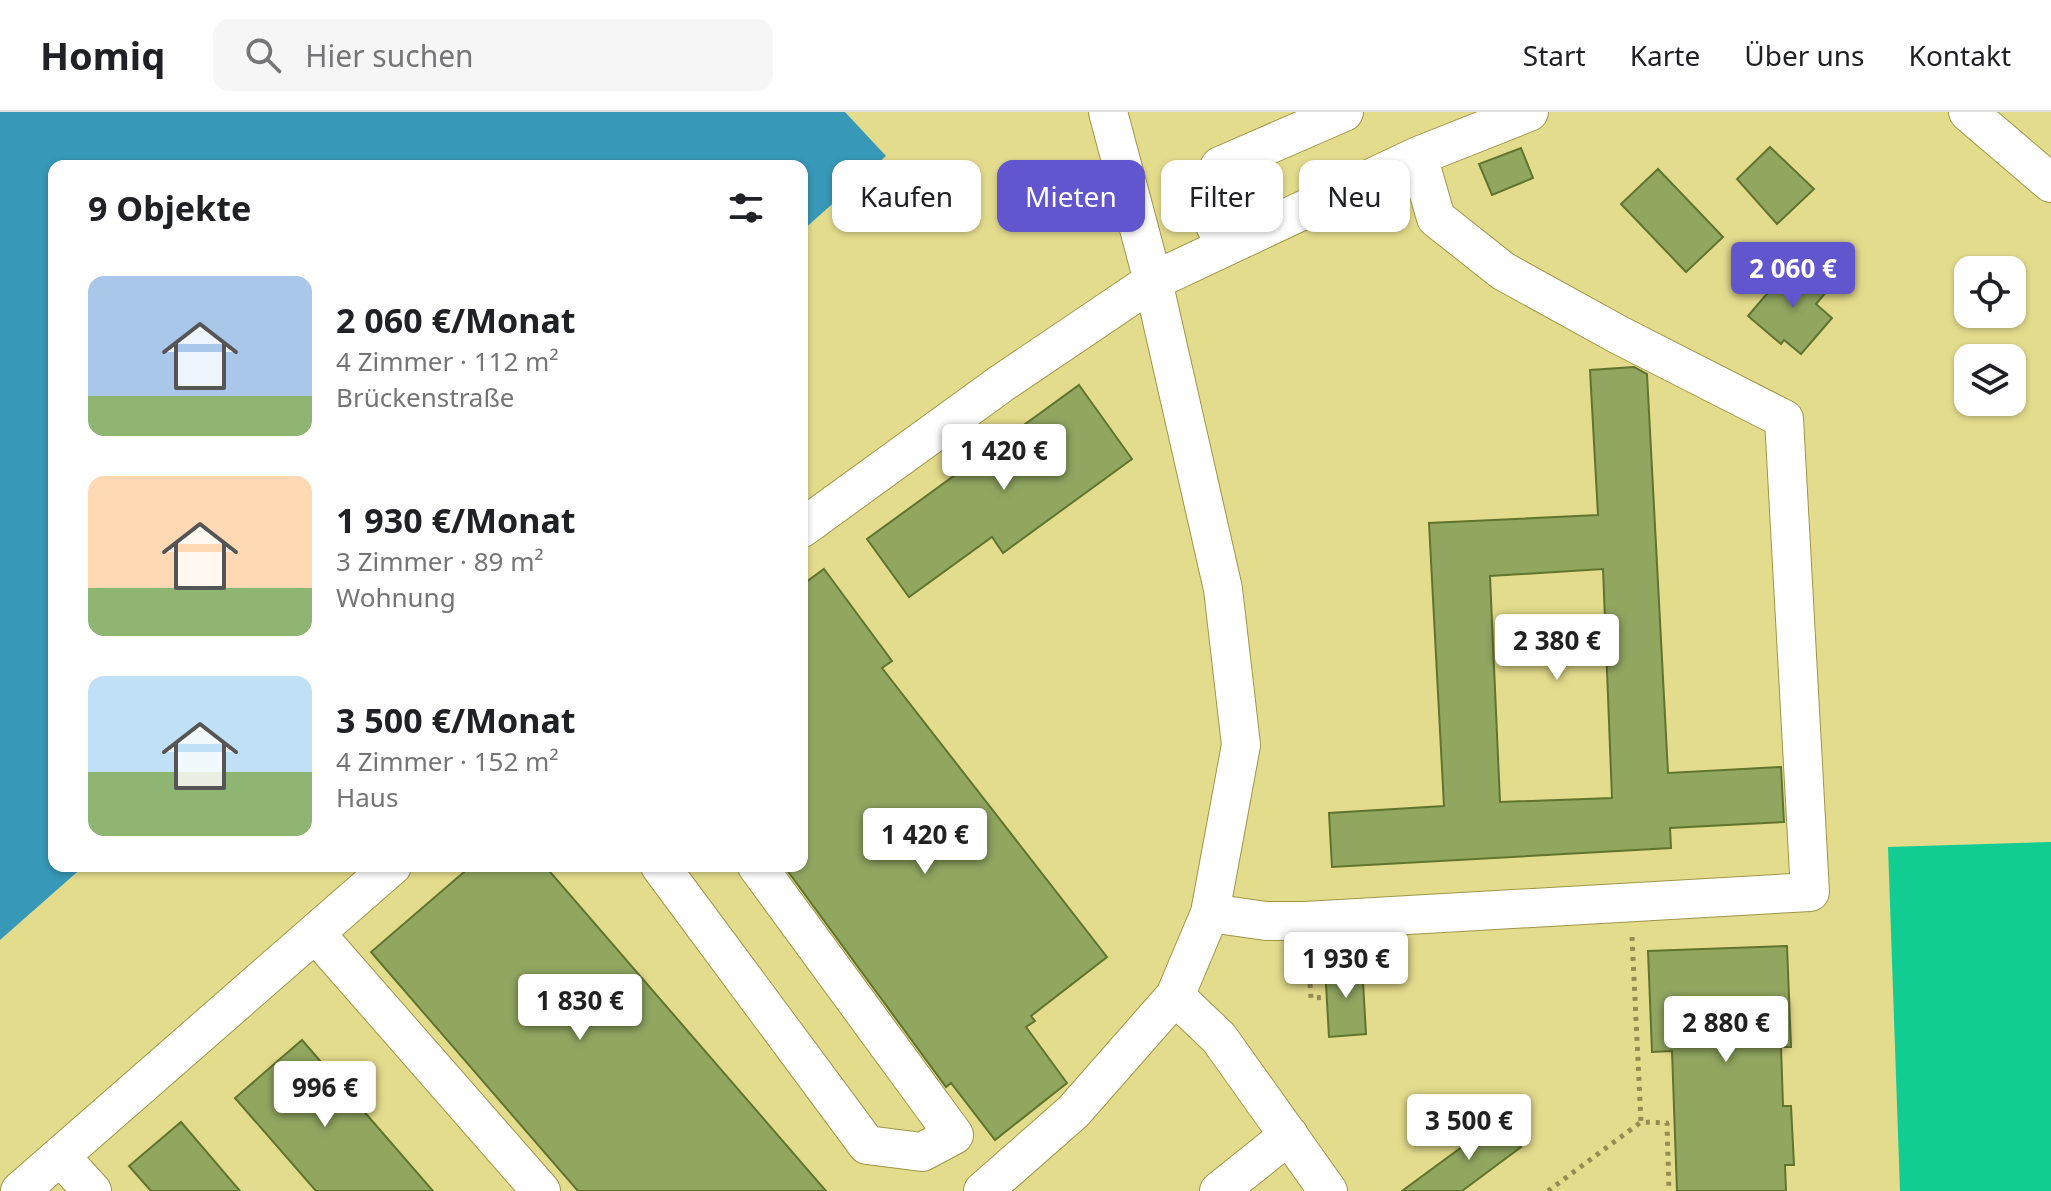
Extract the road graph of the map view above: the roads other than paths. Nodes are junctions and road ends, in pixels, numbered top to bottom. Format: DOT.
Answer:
graph roads {
  1 [pos="1108,112"];
  2 [pos="1344,112"];
  3 [pos="1529,112"];
  4 [pos="1968,112"];
  5 [pos="1467,121"];
  6 [pos="1418,156"];
  7 [pos="2051,183"];
  8 [pos="1225,247"];
  9 [pos="1153,281"];
  10 [pos="808,524"];
  11 [pos="385,872"];
  12 [pos="664,872"];
  13 [pos="761,872"];
  14 [pos="1210,913"];
  15 [pos="316,934"];
  16 [pos="1175,996"];
  17 [pos="954,1135"];
  18 [pos="1289,1135"];
  19 [pos="60,1156"];
  20 [pos="528,1187"];
  21 [pos="985,1190"];
  22 [pos="20,1191"];
  23 [pos="92,1191"];
  24 [pos="1219,1191"];
  25 [pos="1328,1191"];
  1 -- 9 [label="street"];
  2 -- 8 [label="street"];
  3 -- 5 [label="street"];
  4 -- 7 [label="street"];
  5 -- 6 [label="street"];
  6 -- 8 [label="street"];
  6 -- 14 [label="street"];
  8 -- 9 [label="street"];
  9 -- 10 [label="street"];
  9 -- 14 [label="street"];
  11 -- 15 [label="street"];
  12 -- 17 [label="street"];
  13 -- 17 [label="street"];
  14 -- 16 [label="street"];
  15 -- 19 [label="street"];
  15 -- 20 [label="street"];
  16 -- 18 [label="street"];
  16 -- 21 [label="street"];
  17 -- 21 [label="street"];
  18 -- 24 [label="street"];
  18 -- 25 [label="street"];
  19 -- 22 [label="street"];
  19 -- 23 [label="street"];
}
